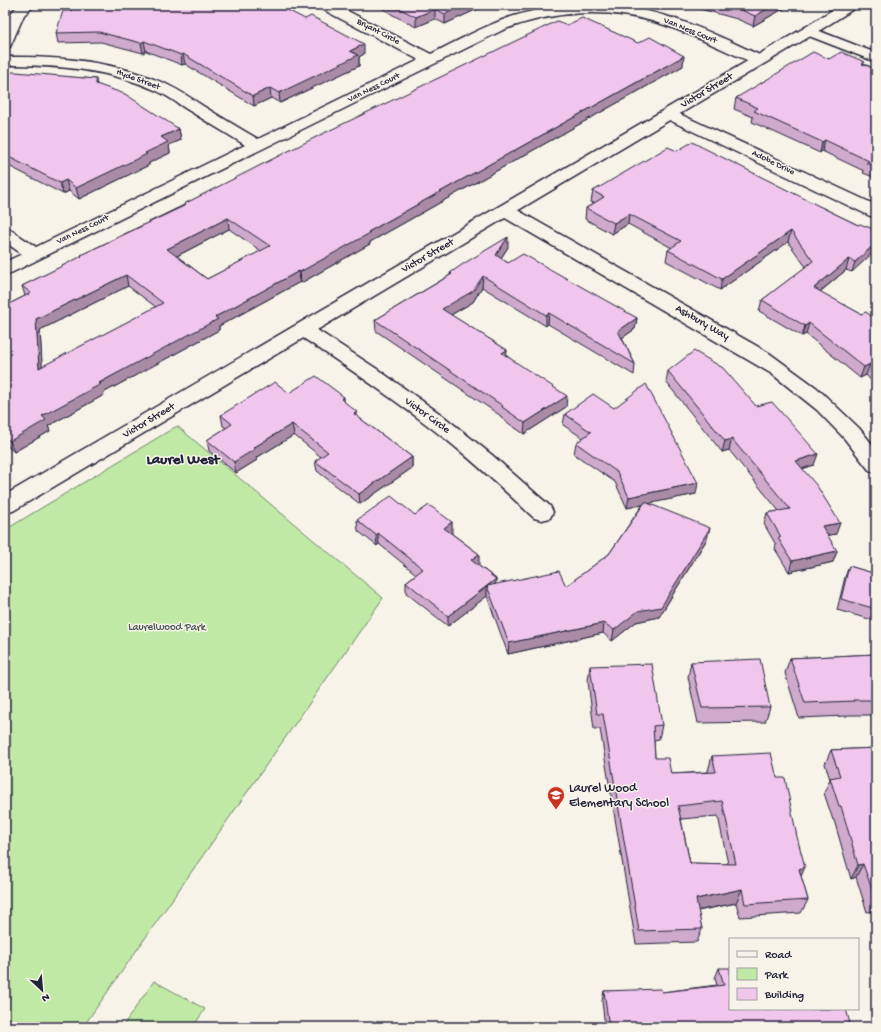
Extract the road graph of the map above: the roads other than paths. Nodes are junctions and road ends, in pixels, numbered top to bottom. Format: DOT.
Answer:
graph roads {
  1 [pos="28,5"];
  2 [pos="325,5"];
  3 [pos="850,5"];
  4 [pos="810,31"];
  5 [pos="5,44"];
  6 [pos="876,58"];
  7 [pos="431,60"];
  8 [pos="759,60"];
  9 [pos="5,61"];
  10 [pos="669,114"];
  11 [pos="257,145"];
  12 [pos="506,211"];
  13 [pos="876,212"];
  14 [pos="5,234"];
  15 [pos="35,254"];
  16 [pos="5,269"];
  17 [pos="304,330"];
  18 [pos="876,465"];
  19 [pos="5,506"];
  20 [pos="542,512"];
  1 -- 5 [label="street"];
  2 -- 7 [label="street, Bryant Circle"];
  3 -- 4 [label="street, Victor Street"];
  4 -- 6 [label="street"];
  4 -- 8 [label="street, Victor Street"];
  7 -- 8 [label="street, Van Ness Court"];
  7 -- 11 [label="street, Van Ness Court"];
  8 -- 10 [label="street, Victor Street"];
  9 -- 11 [label="street, Hyde Street"];
  10 -- 12 [label="street, Victor Street"];
  10 -- 13 [label="street, Adobe Drive"];
  11 -- 15 [label="street, Van Ness Court"];
  12 -- 17 [label="street, Victor Street"];
  12 -- 18 [label="street, Ashbury Way"];
  14 -- 15 [label="street"];
  15 -- 16 [label="street, Van Ness Court"];
  17 -- 19 [label="street, Victor Street"];
  17 -- 20 [label="street, Victor Circle"];
}
